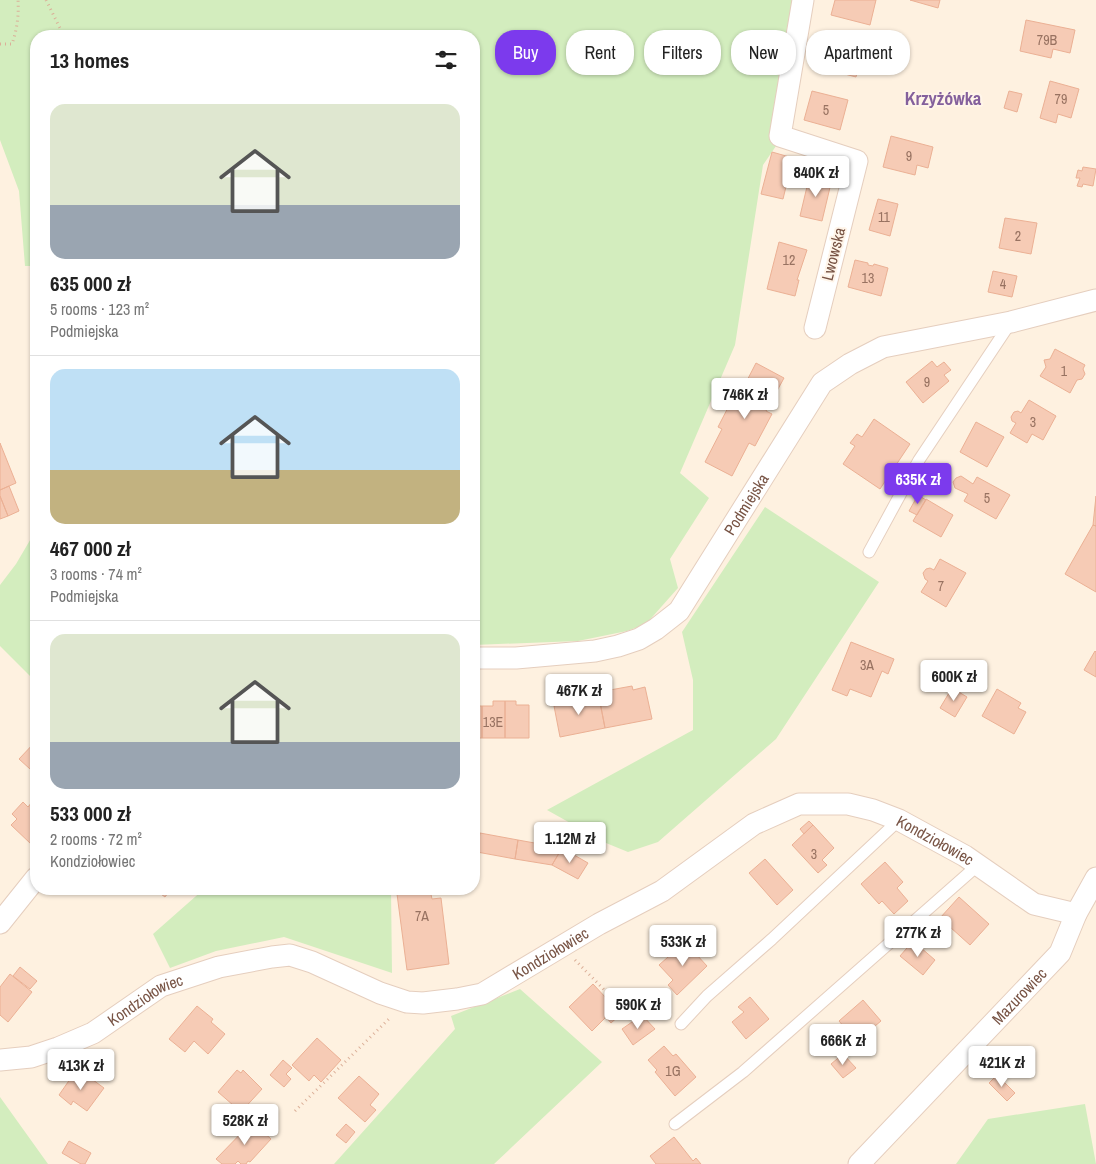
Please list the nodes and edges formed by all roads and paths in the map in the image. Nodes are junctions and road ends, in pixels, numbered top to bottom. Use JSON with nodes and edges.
{"nodes":[{"id":1,"x":18,"y":0,"type":"edge"},
{"id":2,"x":46,"y":0,"type":"edge"},
{"id":3,"x":803,"y":0,"type":"edge"},
{"id":4,"x":61,"y":30,"type":"edge"},
{"id":5,"x":0,"y":44,"type":"edge"},
{"id":6,"x":1096,"y":300,"type":"edge"},
{"id":7,"x":1011,"y":322,"type":"junction"},
{"id":8,"x":815,"y":328,"type":"dead end"},
{"id":9,"x":869,"y":552,"type":"dead end"},
{"id":10,"x":480,"y":658,"type":"edge"},
{"id":11,"x":898,"y":820,"type":"junction"},
{"id":12,"x":978,"y":865,"type":"junction"},
{"id":13,"x":1096,"y":878,"type":"edge"},
{"id":14,"x":30,"y":886,"type":"edge"},
{"id":15,"x":1076,"y":914,"type":"junction"},
{"id":16,"x":0,"y":923,"type":"edge"},
{"id":17,"x":561,"y":945,"type":"junction"},
{"id":18,"x":407,"y":1002,"type":"junction"},
{"id":19,"x":627,"y":1014,"type":"dead end"},
{"id":20,"x":681,"y":1024,"type":"dead end"},
{"id":21,"x":0,"y":1060,"type":"edge"},
{"id":22,"x":295,"y":1111,"type":"dead end"},
{"id":23,"x":675,"y":1124,"type":"dead end"},
{"id":24,"x":859,"y":1164,"type":"edge"}],
"edges":[{"from":1,"to":5,"type":"path"},
{"from":2,"to":4,"type":"path"},
{"from":3,"to":8,"type":"street","name":"Lwowska"},
{"from":6,"to":7,"type":"street","name":"Podmiejska"},
{"from":7,"to":9,"type":"lane"},
{"from":7,"to":10,"type":"street","name":"Podmiejska"},
{"from":11,"to":12,"type":"street","name":"Kondziołowiec"},
{"from":11,"to":17,"type":"street","name":"Kondziołowiec"},
{"from":11,"to":20,"type":"lane"},
{"from":12,"to":15,"type":"street","name":"Kondziołowiec"},
{"from":12,"to":23,"type":"lane"},
{"from":13,"to":15,"type":"street","name":"Mazurowiec"},
{"from":14,"to":16,"type":"street"},
{"from":15,"to":24,"type":"street","name":"Mazurowiec"},
{"from":17,"to":18,"type":"street","name":"Kondziołowiec"},
{"from":17,"to":19,"type":"path"},
{"from":18,"to":21,"type":"street","name":"Kondziołowiec"},
{"from":18,"to":22,"type":"path"}]}
